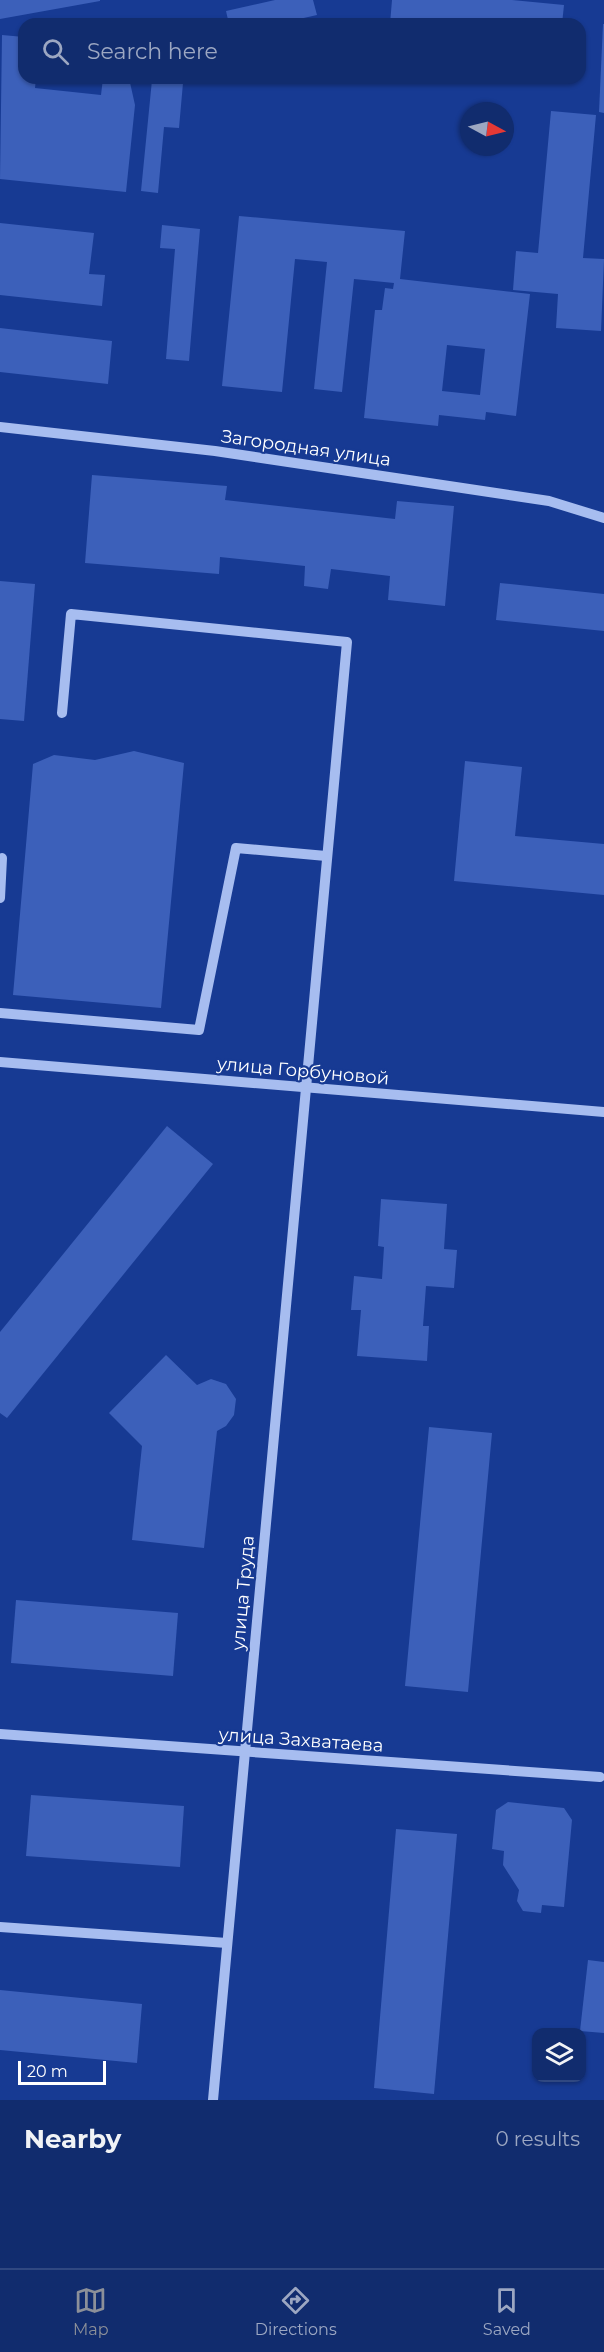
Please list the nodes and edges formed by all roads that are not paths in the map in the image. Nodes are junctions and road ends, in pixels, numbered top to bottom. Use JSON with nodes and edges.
{"nodes":[{"id":1,"x":0,"y":427,"type":"edge"},
{"id":2,"x":604,"y":518,"type":"edge"},
{"id":3,"x":62,"y":713,"type":"dead end"},
{"id":4,"x":326,"y":856,"type":"junction"},
{"id":5,"x":2,"y":858,"type":"dead end"},
{"id":6,"x":0,"y":898,"type":"edge"},
{"id":7,"x":0,"y":1012,"type":"edge"},
{"id":8,"x":0,"y":1062,"type":"edge"},
{"id":9,"x":305,"y":1088,"type":"junction"},
{"id":10,"x":604,"y":1112,"type":"edge"},
{"id":11,"x":0,"y":1734,"type":"edge"},
{"id":12,"x":245,"y":1754,"type":"junction"},
{"id":13,"x":600,"y":1777,"type":"dead end"},
{"id":14,"x":0,"y":1927,"type":"edge"},
{"id":15,"x":227,"y":1943,"type":"junction"},
{"id":16,"x":213,"y":2100,"type":"edge"}],
"edges":[{"from":1,"to":2,"type":"street","name":"Загородная улица"},
{"from":3,"to":4,"type":"street","name":"улица Труда"},
{"from":4,"to":7,"type":"street"},
{"from":4,"to":9,"type":"street","name":"улица Труда"},
{"from":5,"to":6,"type":"street"},
{"from":8,"to":9,"type":"street","name":"улица Горбуновой"},
{"from":9,"to":10,"type":"street","name":"улица Горбуновой"},
{"from":9,"to":12,"type":"street","name":"улица Труда"},
{"from":11,"to":12,"type":"street","name":"улица Захватаева"},
{"from":12,"to":13,"type":"street","name":"улица Захватаева"},
{"from":12,"to":15,"type":"street","name":"улица Труда"},
{"from":14,"to":15,"type":"street"},
{"from":15,"to":16,"type":"street","name":"улица Труда"}]}
